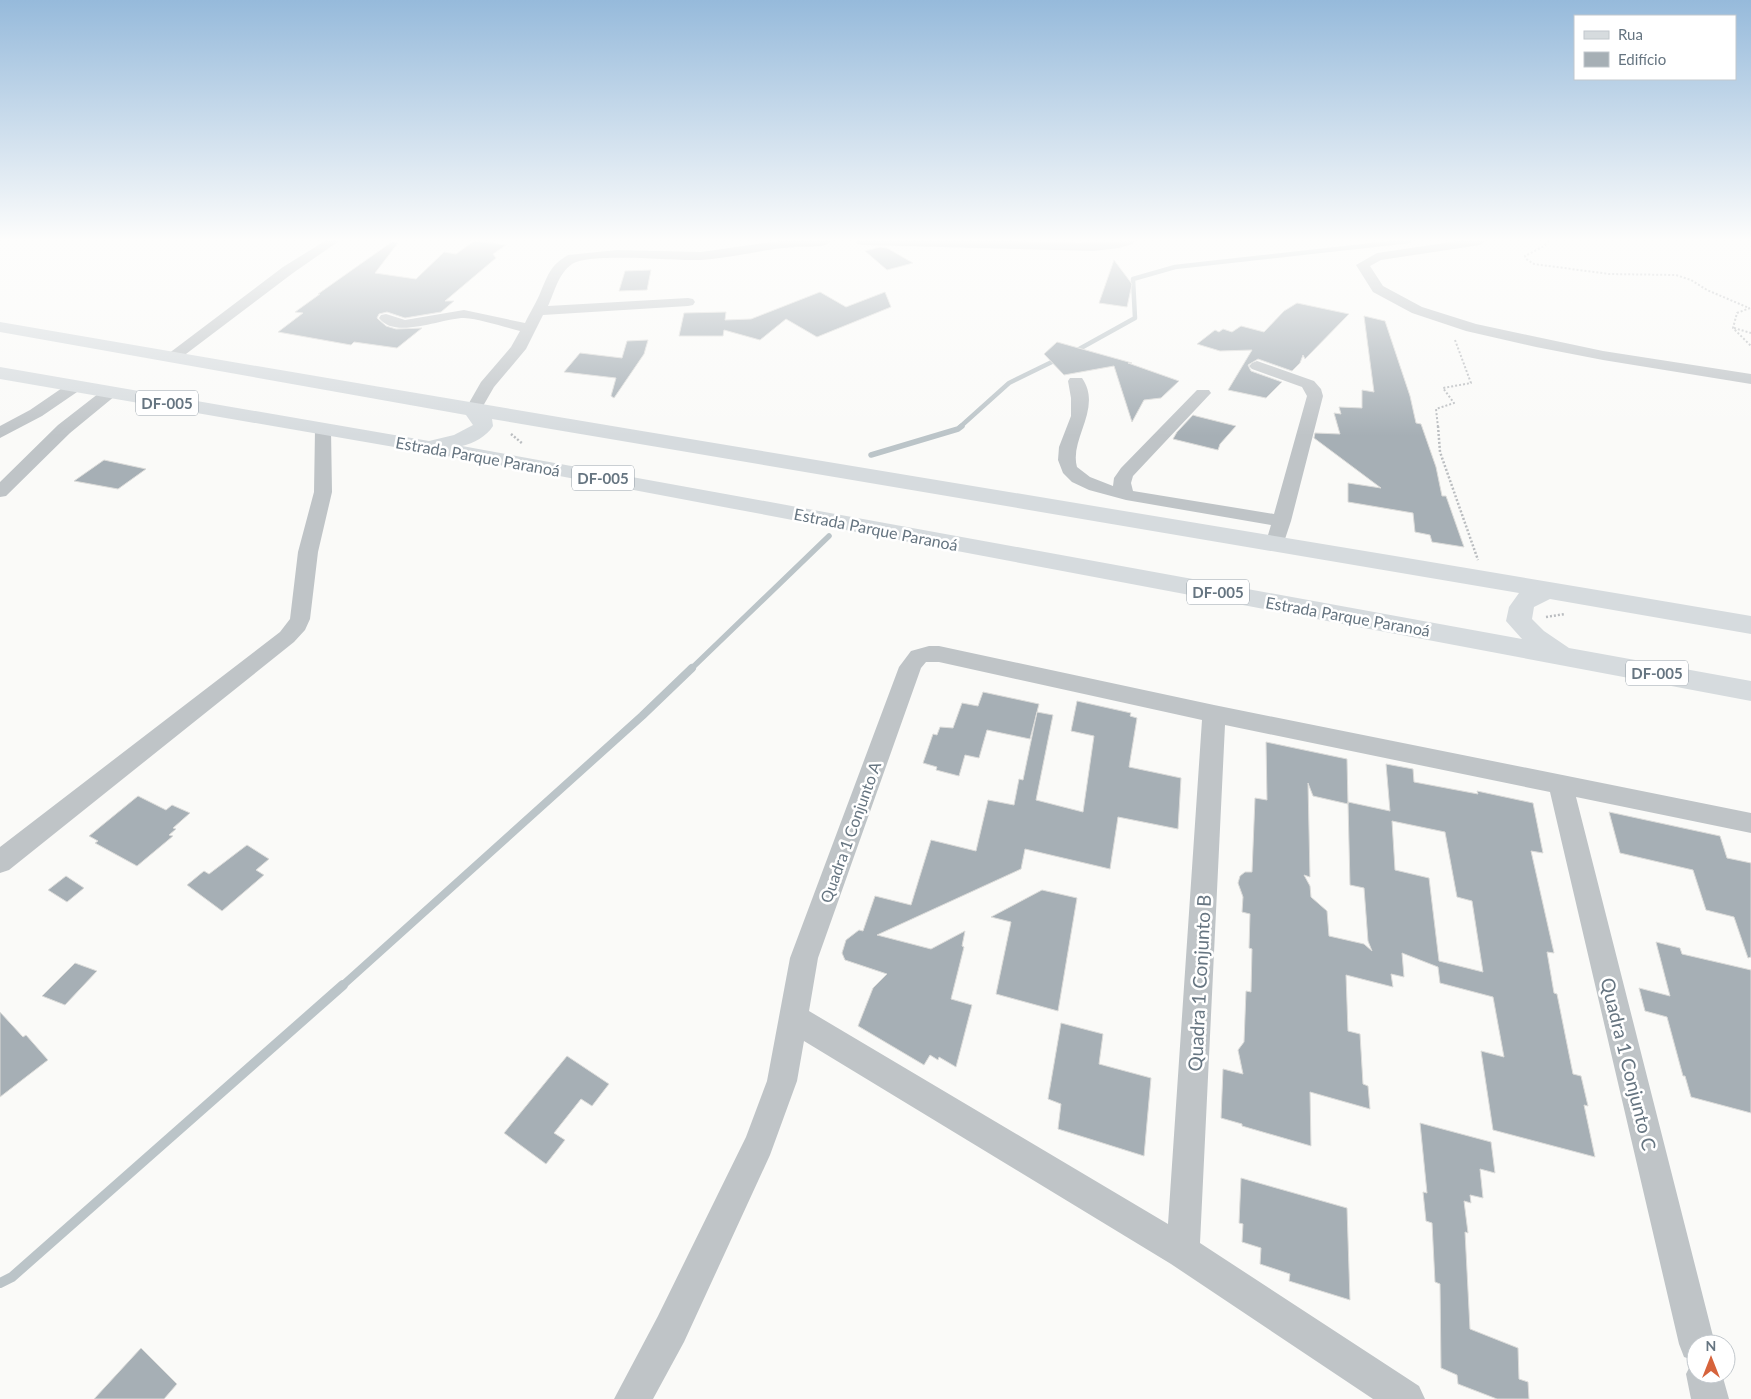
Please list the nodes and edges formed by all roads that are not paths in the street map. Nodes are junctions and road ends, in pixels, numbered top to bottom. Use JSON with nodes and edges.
{"nodes":[{"id":1,"x":240,"y":306,"type":"edge"},
{"id":2,"x":540,"y":306,"type":"edge"},
{"id":3,"x":617,"y":306,"type":"edge"},
{"id":4,"x":1407,"y":306,"type":"edge"},
{"id":5,"x":538,"y":311,"type":"junction"},
{"id":6,"x":386,"y":318,"type":"dead end"},
{"id":7,"x":0,"y":328,"type":"edge"},
{"id":8,"x":529,"y":328,"type":"junction"},
{"id":9,"x":173,"y":357,"type":"junction"},
{"id":10,"x":1257,"y":366,"type":"dead end"},
{"id":11,"x":0,"y":373,"type":"edge"},
{"id":12,"x":1751,"y":380,"type":"edge"},
{"id":13,"x":1076,"y":381,"type":"dead end"},
{"id":14,"x":74,"y":386,"type":"junction"},
{"id":15,"x":109,"y":393,"type":"junction"},
{"id":16,"x":1203,"y":393,"type":"dead end"},
{"id":17,"x":478,"y":418,"type":"junction"},
{"id":18,"x":322,"y":430,"type":"junction"},
{"id":19,"x":0,"y":433,"type":"edge"},
{"id":20,"x":419,"y":447,"type":"junction"},
{"id":21,"x":0,"y":492,"type":"edge"},
{"id":22,"x":1126,"y":495,"type":"junction"},
{"id":23,"x":1282,"y":521,"type":"junction"},
{"id":24,"x":1276,"y":543,"type":"junction"},
{"id":25,"x":1551,"y":590,"type":"junction"},
{"id":26,"x":1751,"y":625,"type":"edge"},
{"id":27,"x":1563,"y":655,"type":"junction"},
{"id":28,"x":1751,"y":691,"type":"edge"},
{"id":29,"x":1214,"y":714,"type":"junction"},
{"id":30,"x":1561,"y":784,"type":"junction"},
{"id":31,"x":1751,"y":823,"type":"edge"},
{"id":32,"x":0,"y":862,"type":"edge"},
{"id":33,"x":794,"y":1019,"type":"junction"},
{"id":34,"x":1183,"y":1252,"type":"junction"},
{"id":35,"x":1695,"y":1334,"type":"edge"},
{"id":36,"x":1706,"y":1384,"type":"edge"},
{"id":37,"x":633,"y":1399,"type":"edge"},
{"id":38,"x":1406,"y":1399,"type":"edge"},
{"id":39,"x":1710,"y":1399,"type":"edge"}],
"edges":[{"from":1,"to":9,"type":"street"},
{"from":2,"to":5,"type":"street"},
{"from":3,"to":5,"type":"street"},
{"from":4,"to":12,"type":"street"},
{"from":5,"to":8,"type":"street"},
{"from":6,"to":8,"type":"street"},
{"from":7,"to":9,"type":"main road"},
{"from":8,"to":17,"type":"street"},
{"from":9,"to":17,"type":"main road"},
{"from":10,"to":23,"type":"street"},
{"from":11,"to":14,"type":"main road","name":"Estrada Parque Paranoá","number":"DF-005"},
{"from":13,"to":22,"type":"street"},
{"from":14,"to":15,"type":"main road","name":"Estrada Parque Paranoá","number":"DF-005"},
{"from":14,"to":19,"type":"street"},
{"from":15,"to":18,"type":"main road","name":"Estrada Parque Paranoá","number":"DF-005"},
{"from":15,"to":21,"type":"street"},
{"from":16,"to":22,"type":"street"},
{"from":17,"to":20,"type":"main road"},
{"from":17,"to":24,"type":"main road"},
{"from":18,"to":20,"type":"main road","name":"Estrada Parque Paranoá","number":"DF-005"},
{"from":18,"to":32,"type":"street"},
{"from":20,"to":27,"type":"main road","name":"Estrada Parque Paranoá","number":"DF-005"},
{"from":22,"to":23,"type":"street"},
{"from":23,"to":24,"type":"street"},
{"from":24,"to":25,"type":"main road"},
{"from":25,"to":26,"type":"main road"},
{"from":25,"to":27,"type":"main road"},
{"from":27,"to":28,"type":"main road","name":"Estrada Parque Paranoá","number":"DF-005"},
{"from":29,"to":30,"type":"street"},
{"from":29,"to":33,"type":"street","name":"Quadra 1 Conjunto A"},
{"from":29,"to":34,"type":"street","name":"Quadra 1 Conjunto B"},
{"from":30,"to":31,"type":"street"},
{"from":30,"to":35,"type":"street","name":"Quadra 1 Conjunto C"},
{"from":33,"to":34,"type":"street"},
{"from":33,"to":37,"type":"street","name":"Quadra 1 Conjunto A"},
{"from":34,"to":38,"type":"street"},
{"from":36,"to":39,"type":"street"}]}
